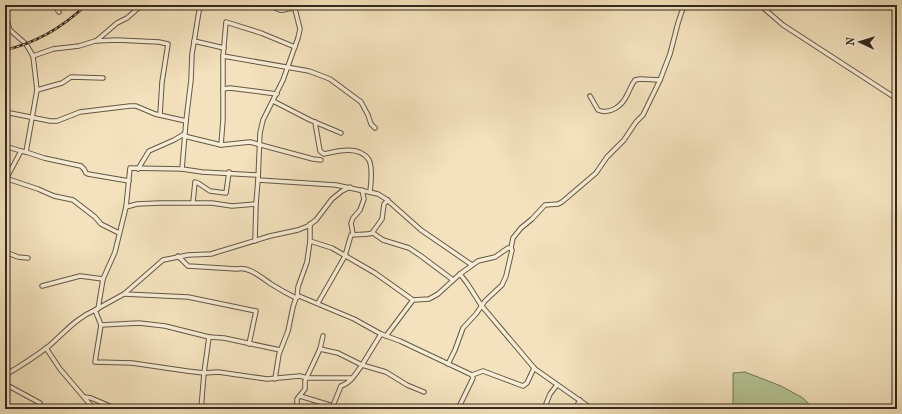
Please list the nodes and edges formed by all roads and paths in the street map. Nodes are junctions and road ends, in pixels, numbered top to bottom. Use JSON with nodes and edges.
{"nodes":[{"id":1,"x":54,"y":5,"type":"edge"},
{"id":2,"x":142,"y":5,"type":"edge"},
{"id":3,"x":200,"y":5,"type":"edge"},
{"id":4,"x":272,"y":5,"type":"edge"},
{"id":5,"x":684,"y":5,"type":"edge"},
{"id":6,"x":760,"y":5,"type":"edge"},
{"id":7,"x":59,"y":12,"type":"dead end"},
{"id":8,"x":5,"y":14,"type":"edge"},
{"id":9,"x":95,"y":41,"type":"junction"},
{"id":10,"x":194,"y":41,"type":"junction"},
{"id":11,"x":295,"y":47,"type":"junction"},
{"id":12,"x":224,"y":48,"type":"junction"},
{"id":13,"x":33,"y":56,"type":"junction"},
{"id":14,"x":223,"y":56,"type":"junction"},
{"id":15,"x":287,"y":67,"type":"junction"},
{"id":16,"x":103,"y":78,"type":"dead end"},
{"id":17,"x":660,"y":80,"type":"junction"},
{"id":18,"x":223,"y":88,"type":"junction"},
{"id":19,"x":36,"y":90,"type":"junction"},
{"id":20,"x":276,"y":94,"type":"junction"},
{"id":21,"x":590,"y":96,"type":"dead end"},
{"id":22,"x":897,"y":99,"type":"edge"},
{"id":23,"x":273,"y":102,"type":"junction"},
{"id":24,"x":5,"y":112,"type":"edge"},
{"id":25,"x":160,"y":115,"type":"junction"},
{"id":26,"x":33,"y":118,"type":"junction"},
{"id":27,"x":186,"y":121,"type":"junction"},
{"id":28,"x":315,"y":122,"type":"junction"},
{"id":29,"x":376,"y":128,"type":"dead end"},
{"id":30,"x":342,"y":133,"type":"dead end"},
{"id":31,"x":184,"y":135,"type":"junction"},
{"id":32,"x":221,"y":145,"type":"junction"},
{"id":33,"x":260,"y":145,"type":"junction"},
{"id":34,"x":5,"y":146,"type":"edge"},
{"id":35,"x":21,"y":151,"type":"junction"},
{"id":36,"x":26,"y":152,"type":"junction"},
{"id":37,"x":321,"y":160,"type":"dead end"},
{"id":38,"x":138,"y":169,"type":"junction"},
{"id":39,"x":182,"y":169,"type":"junction"},
{"id":40,"x":229,"y":172,"type":"junction"},
{"id":41,"x":258,"y":175,"type":"junction"},
{"id":42,"x":5,"y":179,"type":"edge"},
{"id":43,"x":258,"y":180,"type":"junction"},
{"id":44,"x":129,"y":182,"type":"junction"},
{"id":45,"x":350,"y":187,"type":"junction"},
{"id":46,"x":362,"y":190,"type":"junction"},
{"id":47,"x":370,"y":192,"type":"junction"},
{"id":48,"x":388,"y":200,"type":"junction"},
{"id":49,"x":193,"y":202,"type":"junction"},
{"id":50,"x":256,"y":204,"type":"junction"},
{"id":51,"x":126,"y":207,"type":"junction"},
{"id":52,"x":310,"y":224,"type":"junction"},
{"id":53,"x":119,"y":233,"type":"junction"},
{"id":54,"x":373,"y":233,"type":"junction"},
{"id":55,"x":353,"y":234,"type":"junction"},
{"id":56,"x":255,"y":241,"type":"junction"},
{"id":57,"x":310,"y":242,"type":"junction"},
{"id":58,"x":511,"y":248,"type":"junction"},
{"id":59,"x":5,"y":252,"type":"edge"},
{"id":60,"x":178,"y":256,"type":"junction"},
{"id":61,"x":345,"y":256,"type":"junction"},
{"id":62,"x":28,"y":258,"type":"dead end"},
{"id":63,"x":472,"y":265,"type":"junction"},
{"id":64,"x":460,"y":274,"type":"junction"},
{"id":65,"x":103,"y":279,"type":"junction"},
{"id":66,"x":453,"y":280,"type":"junction"},
{"id":67,"x":42,"y":286,"type":"dead end"},
{"id":68,"x":124,"y":294,"type":"junction"},
{"id":69,"x":297,"y":297,"type":"junction"},
{"id":70,"x":413,"y":300,"type":"junction"},
{"id":71,"x":318,"y":303,"type":"junction"},
{"id":72,"x":481,"y":305,"type":"junction"},
{"id":73,"x":97,"y":310,"type":"junction"},
{"id":74,"x":100,"y":325,"type":"junction"},
{"id":75,"x":381,"y":334,"type":"junction"},
{"id":76,"x":323,"y":336,"type":"dead end"},
{"id":77,"x":386,"y":336,"type":"junction"},
{"id":78,"x":209,"y":337,"type":"junction"},
{"id":79,"x":249,"y":344,"type":"junction"},
{"id":80,"x":46,"y":348,"type":"junction"},
{"id":81,"x":320,"y":349,"type":"junction"},
{"id":82,"x":280,"y":350,"type":"junction"},
{"id":83,"x":362,"y":364,"type":"junction"},
{"id":84,"x":448,"y":364,"type":"junction"},
{"id":85,"x":534,"y":368,"type":"junction"},
{"id":86,"x":204,"y":373,"type":"junction"},
{"id":87,"x":5,"y":375,"type":"edge"},
{"id":88,"x":472,"y":375,"type":"junction"},
{"id":89,"x":307,"y":378,"type":"junction"},
{"id":90,"x":351,"y":378,"type":"junction"},
{"id":91,"x":275,"y":379,"type":"junction"},
{"id":92,"x":5,"y":384,"type":"edge"},
{"id":93,"x":557,"y":385,"type":"junction"},
{"id":94,"x":424,"y":392,"type":"dead end"},
{"id":95,"x":300,"y":396,"type":"junction"},
{"id":96,"x":85,"y":397,"type":"junction"},
{"id":97,"x":580,"y":400,"type":"junction"},
{"id":98,"x":40,"y":403,"type":"dead end"},
{"id":99,"x":335,"y":407,"type":"edge"},
{"id":100,"x":94,"y":409,"type":"edge"},
{"id":101,"x":117,"y":409,"type":"edge"},
{"id":102,"x":201,"y":409,"type":"edge"},
{"id":103,"x":297,"y":409,"type":"edge"},
{"id":104,"x":458,"y":409,"type":"edge"},
{"id":105,"x":544,"y":409,"type":"edge"},
{"id":106,"x":575,"y":409,"type":"edge"},
{"id":107,"x":592,"y":409,"type":"edge"}],
"edges":[{"from":1,"to":7,"type":"street"},
{"from":2,"to":9,"type":"street"},
{"from":3,"to":10,"type":"street"},
{"from":4,"to":11,"type":"street"},
{"from":5,"to":17,"type":"street"},
{"from":6,"to":22,"type":"street"},
{"from":8,"to":13,"type":"street"},
{"from":9,"to":13,"type":"street"},
{"from":9,"to":25,"type":"street"},
{"from":10,"to":12,"type":"street"},
{"from":10,"to":27,"type":"street"},
{"from":11,"to":12,"type":"street"},
{"from":11,"to":15,"type":"street"},
{"from":12,"to":14,"type":"street"},
{"from":13,"to":19,"type":"street"},
{"from":14,"to":15,"type":"street"},
{"from":14,"to":18,"type":"street"},
{"from":15,"to":20,"type":"street"},
{"from":15,"to":29,"type":"street"},
{"from":16,"to":19,"type":"street"},
{"from":17,"to":21,"type":"street"},
{"from":17,"to":58,"type":"street"},
{"from":18,"to":20,"type":"street"},
{"from":18,"to":32,"type":"street"},
{"from":19,"to":26,"type":"street"},
{"from":20,"to":23,"type":"street"},
{"from":23,"to":28,"type":"street"},
{"from":23,"to":33,"type":"street"},
{"from":24,"to":26,"type":"street"},
{"from":25,"to":26,"type":"street"},
{"from":25,"to":27,"type":"street"},
{"from":26,"to":36,"type":"street"},
{"from":27,"to":31,"type":"street"},
{"from":28,"to":30,"type":"street"},
{"from":28,"to":47,"type":"street"},
{"from":31,"to":32,"type":"street"},
{"from":31,"to":38,"type":"street"},
{"from":31,"to":39,"type":"street"},
{"from":32,"to":33,"type":"street"},
{"from":33,"to":37,"type":"street"},
{"from":33,"to":41,"type":"street"},
{"from":34,"to":35,"type":"street"},
{"from":35,"to":36,"type":"street"},
{"from":35,"to":42,"type":"street"},
{"from":36,"to":44,"type":"street"},
{"from":38,"to":39,"type":"street"},
{"from":38,"to":44,"type":"street"},
{"from":39,"to":40,"type":"street"},
{"from":40,"to":41,"type":"street"},
{"from":40,"to":49,"type":"street"},
{"from":41,"to":43,"type":"street"},
{"from":42,"to":53,"type":"street"},
{"from":43,"to":45,"type":"street"},
{"from":43,"to":50,"type":"street"},
{"from":44,"to":51,"type":"street"},
{"from":45,"to":46,"type":"street"},
{"from":45,"to":52,"type":"street"},
{"from":46,"to":47,"type":"street"},
{"from":46,"to":55,"type":"street"},
{"from":47,"to":48,"type":"street"},
{"from":48,"to":54,"type":"street"},
{"from":48,"to":63,"type":"street"},
{"from":49,"to":50,"type":"street"},
{"from":49,"to":51,"type":"street"},
{"from":50,"to":56,"type":"street"},
{"from":51,"to":53,"type":"street"},
{"from":52,"to":56,"type":"street"},
{"from":52,"to":57,"type":"street"},
{"from":53,"to":65,"type":"street"},
{"from":54,"to":55,"type":"street"},
{"from":54,"to":66,"type":"street"},
{"from":55,"to":61,"type":"street"},
{"from":56,"to":60,"type":"street"},
{"from":57,"to":61,"type":"street"},
{"from":57,"to":69,"type":"street"},
{"from":58,"to":63,"type":"street"},
{"from":58,"to":72,"type":"street"},
{"from":59,"to":62,"type":"street"},
{"from":60,"to":68,"type":"street"},
{"from":60,"to":69,"type":"street"},
{"from":61,"to":70,"type":"street"},
{"from":61,"to":71,"type":"street"},
{"from":63,"to":64,"type":"street"},
{"from":64,"to":66,"type":"street"},
{"from":64,"to":72,"type":"street"},
{"from":65,"to":67,"type":"street"},
{"from":65,"to":73,"type":"street"},
{"from":66,"to":70,"type":"street"},
{"from":68,"to":73,"type":"street"},
{"from":68,"to":79,"type":"street"},
{"from":69,"to":71,"type":"street"},
{"from":69,"to":82,"type":"street"},
{"from":70,"to":77,"type":"street"},
{"from":71,"to":75,"type":"street"},
{"from":72,"to":84,"type":"street"},
{"from":72,"to":85,"type":"street"},
{"from":73,"to":74,"type":"street"},
{"from":73,"to":80,"type":"street"},
{"from":74,"to":78,"type":"street"},
{"from":74,"to":86,"type":"street"},
{"from":75,"to":77,"type":"street"},
{"from":75,"to":83,"type":"street"},
{"from":76,"to":81,"type":"street"},
{"from":77,"to":84,"type":"street"},
{"from":78,"to":79,"type":"street"},
{"from":78,"to":86,"type":"street"},
{"from":79,"to":82,"type":"street"},
{"from":80,"to":87,"type":"street"},
{"from":80,"to":96,"type":"street"},
{"from":81,"to":83,"type":"street"},
{"from":81,"to":89,"type":"street"},
{"from":82,"to":91,"type":"street"},
{"from":83,"to":90,"type":"street"},
{"from":83,"to":94,"type":"street"},
{"from":84,"to":88,"type":"street"},
{"from":85,"to":88,"type":"street"},
{"from":85,"to":93,"type":"street"},
{"from":86,"to":91,"type":"street"},
{"from":86,"to":102,"type":"street"},
{"from":88,"to":104,"type":"street"},
{"from":89,"to":90,"type":"street"},
{"from":89,"to":91,"type":"street"},
{"from":89,"to":95,"type":"street"},
{"from":90,"to":99,"type":"street"},
{"from":92,"to":98,"type":"street"},
{"from":93,"to":97,"type":"street"},
{"from":93,"to":105,"type":"street"},
{"from":95,"to":99,"type":"street"},
{"from":95,"to":103,"type":"street"},
{"from":96,"to":100,"type":"street"},
{"from":96,"to":101,"type":"street"},
{"from":97,"to":106,"type":"street"},
{"from":97,"to":107,"type":"street"}]}
